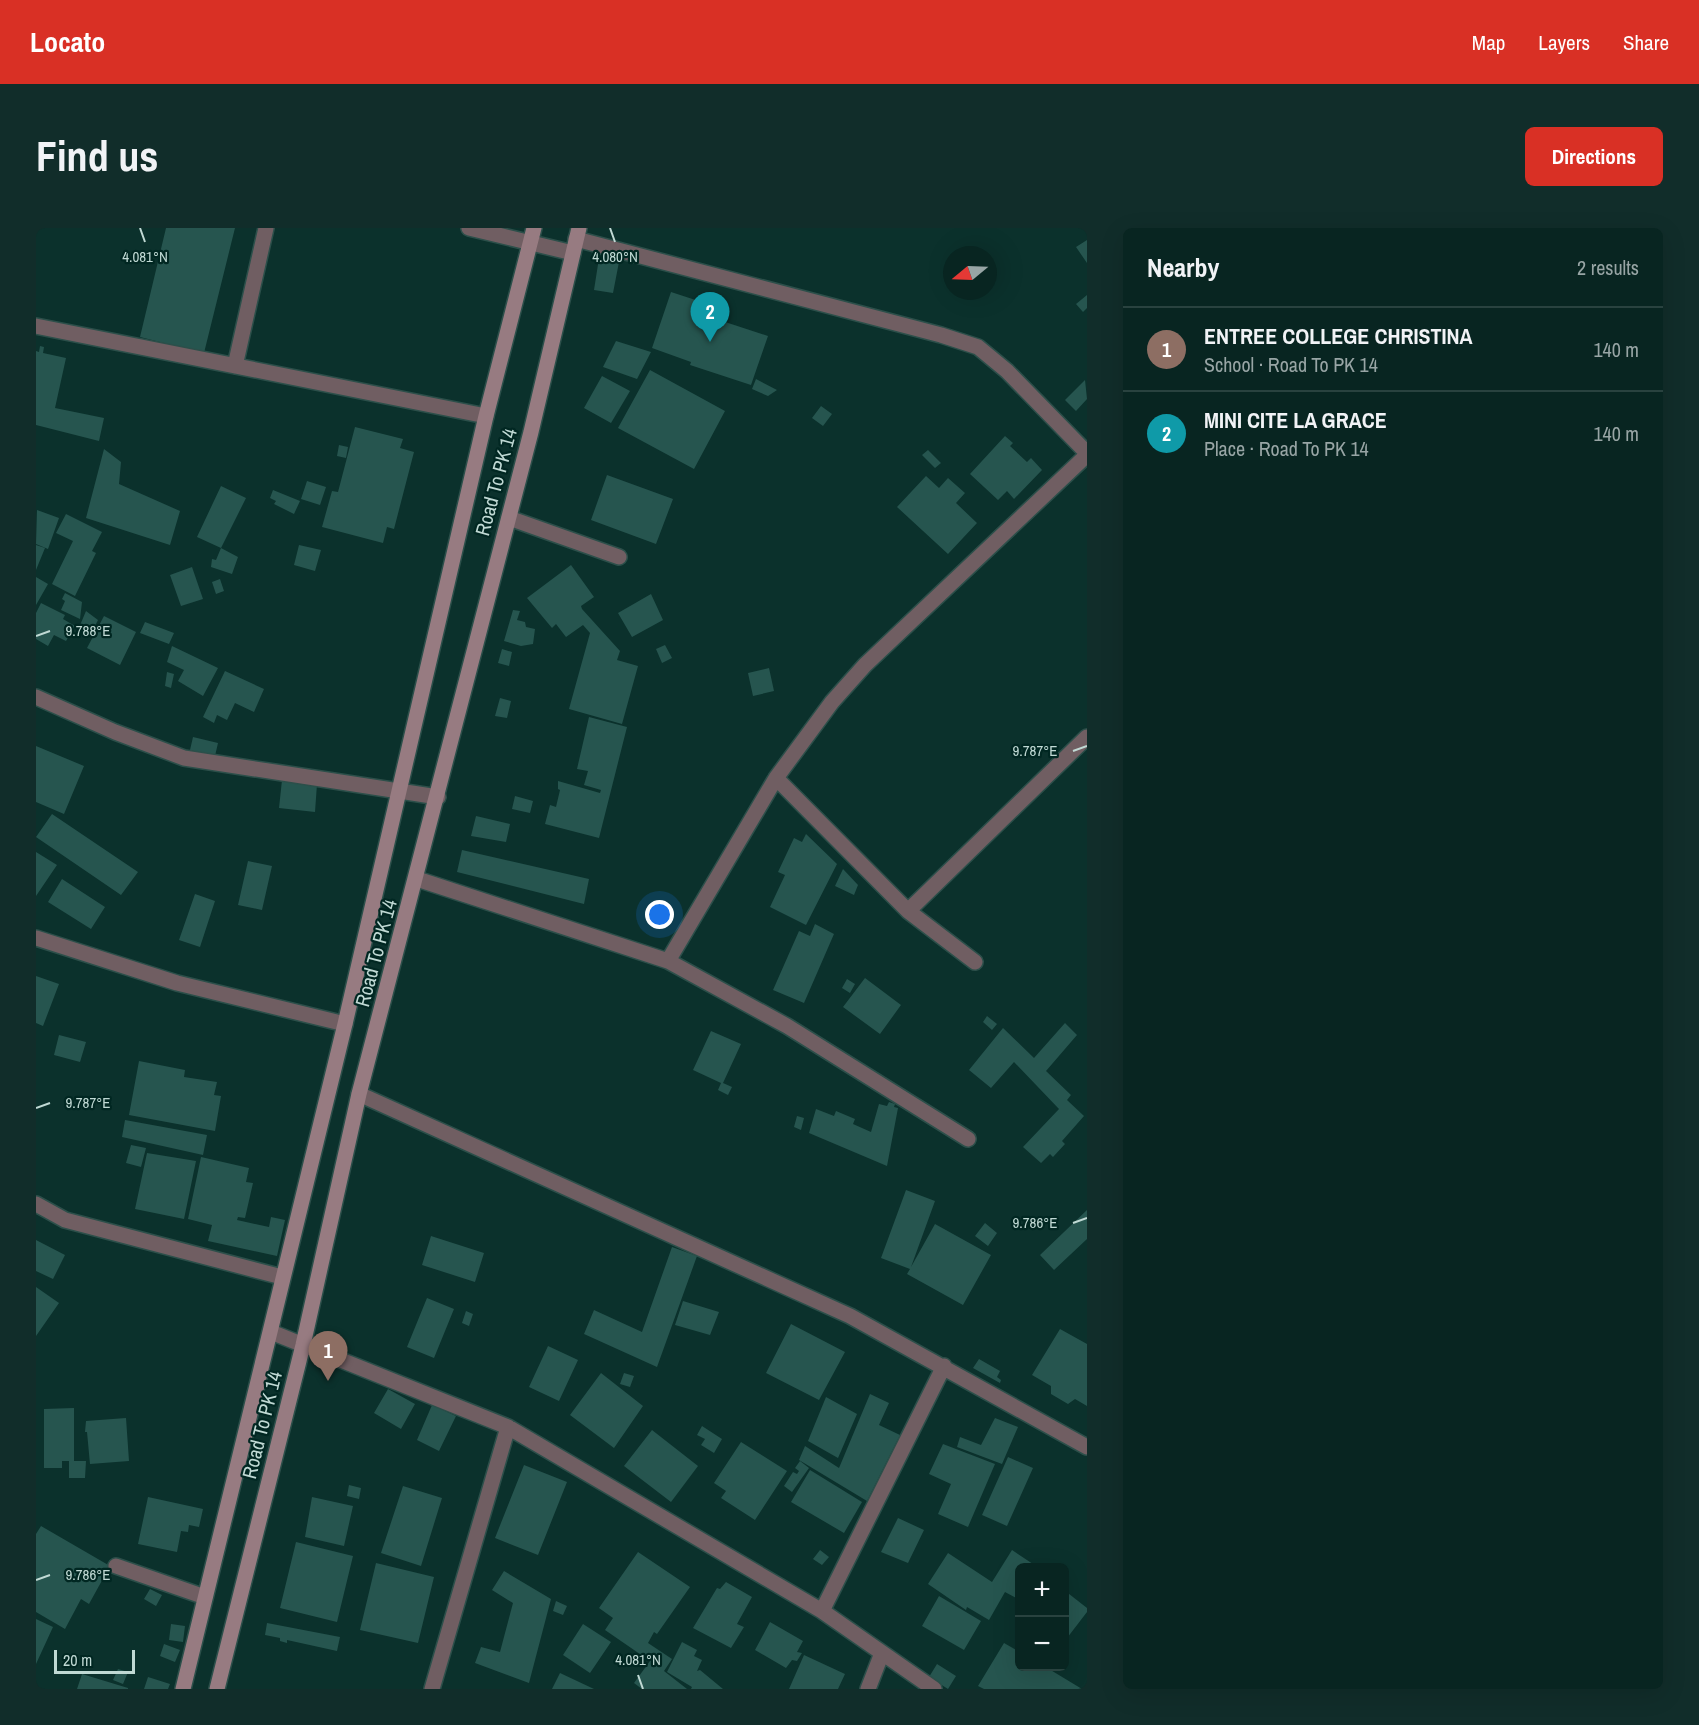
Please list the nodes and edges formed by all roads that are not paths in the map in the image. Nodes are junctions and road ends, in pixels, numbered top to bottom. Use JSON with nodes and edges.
{"nodes":[{"id":1,"x":266,"y":228,"type":"edge"},
{"id":2,"x":469,"y":228,"type":"edge"},
{"id":3,"x":532,"y":235,"type":"edge"},
{"id":4,"x":576,"y":240,"type":"edge"},
{"id":5,"x":36,"y":326,"type":"edge"},
{"id":6,"x":235,"y":366,"type":"junction"},
{"id":7,"x":486,"y":416,"type":"junction"},
{"id":8,"x":1087,"y":454,"type":"edge"},
{"id":9,"x":509,"y":518,"type":"junction"},
{"id":10,"x":619,"y":557,"type":"dead end"},
{"id":11,"x":36,"y":696,"type":"edge"},
{"id":12,"x":1087,"y":737,"type":"edge"},
{"id":13,"x":776,"y":778,"type":"junction"},
{"id":14,"x":399,"y":789,"type":"junction"},
{"id":15,"x":438,"y":797,"type":"junction"},
{"id":16,"x":417,"y":879,"type":"junction"},
{"id":17,"x":908,"y":911,"type":"junction"},
{"id":18,"x":36,"y":938,"type":"edge"},
{"id":19,"x":668,"y":961,"type":"junction"},
{"id":20,"x":975,"y":962,"type":"dead end"},
{"id":21,"x":345,"y":1024,"type":"junction"},
{"id":22,"x":359,"y":1094,"type":"junction"},
{"id":23,"x":968,"y":1139,"type":"dead end"},
{"id":24,"x":36,"y":1204,"type":"edge"},
{"id":25,"x":282,"y":1277,"type":"junction"},
{"id":26,"x":271,"y":1332,"type":"junction"},
{"id":27,"x":303,"y":1345,"type":"junction"},
{"id":28,"x":944,"y":1366,"type":"junction"},
{"id":29,"x":508,"y":1427,"type":"junction"},
{"id":30,"x":1087,"y":1447,"type":"edge"},
{"id":31,"x":116,"y":1566,"type":"dead end"},
{"id":32,"x":205,"y":1597,"type":"junction"},
{"id":33,"x":822,"y":1611,"type":"junction"},
{"id":34,"x":882,"y":1653,"type":"junction"},
{"id":35,"x":183,"y":1689,"type":"edge"},
{"id":36,"x":217,"y":1689,"type":"edge"},
{"id":37,"x":432,"y":1689,"type":"edge"},
{"id":38,"x":868,"y":1689,"type":"edge"},
{"id":39,"x":934,"y":1689,"type":"edge"}],
"edges":[{"from":1,"to":6,"type":"street"},
{"from":2,"to":3,"type":"street"},
{"from":3,"to":4,"type":"street"},
{"from":3,"to":7,"type":"main road","name":"Road To PK 14"},
{"from":4,"to":8,"type":"street"},
{"from":4,"to":9,"type":"main road","name":"Road To PK 14"},
{"from":5,"to":6,"type":"street"},
{"from":6,"to":7,"type":"street"},
{"from":7,"to":14,"type":"main road","name":"Road To PK 14"},
{"from":8,"to":13,"type":"street"},
{"from":9,"to":10,"type":"street"},
{"from":9,"to":15,"type":"main road","name":"Road To PK 14"},
{"from":11,"to":14,"type":"street"},
{"from":12,"to":17,"type":"street"},
{"from":13,"to":17,"type":"street"},
{"from":13,"to":19,"type":"street"},
{"from":14,"to":15,"type":"street"},
{"from":14,"to":21,"type":"main road","name":"Road To PK 14"},
{"from":15,"to":16,"type":"main road","name":"Road To PK 14"},
{"from":16,"to":19,"type":"street"},
{"from":16,"to":22,"type":"main road","name":"Road To PK 14"},
{"from":17,"to":20,"type":"street"},
{"from":18,"to":21,"type":"street"},
{"from":19,"to":23,"type":"street"},
{"from":21,"to":25,"type":"main road","name":"Road To PK 14"},
{"from":22,"to":27,"type":"main road","name":"Road To PK 14"},
{"from":22,"to":28,"type":"street"},
{"from":24,"to":25,"type":"street"},
{"from":25,"to":26,"type":"main road","name":"Road To PK 14"},
{"from":26,"to":27,"type":"street"},
{"from":26,"to":32,"type":"main road","name":"Road To PK 14"},
{"from":27,"to":29,"type":"street"},
{"from":27,"to":36,"type":"main road","name":"Road To PK 14"},
{"from":28,"to":30,"type":"street"},
{"from":28,"to":33,"type":"street"},
{"from":29,"to":33,"type":"street"},
{"from":29,"to":37,"type":"street"},
{"from":31,"to":32,"type":"street"},
{"from":32,"to":35,"type":"main road","name":"Road To PK 14"},
{"from":33,"to":34,"type":"street"},
{"from":34,"to":38,"type":"street"},
{"from":34,"to":39,"type":"street"}]}
